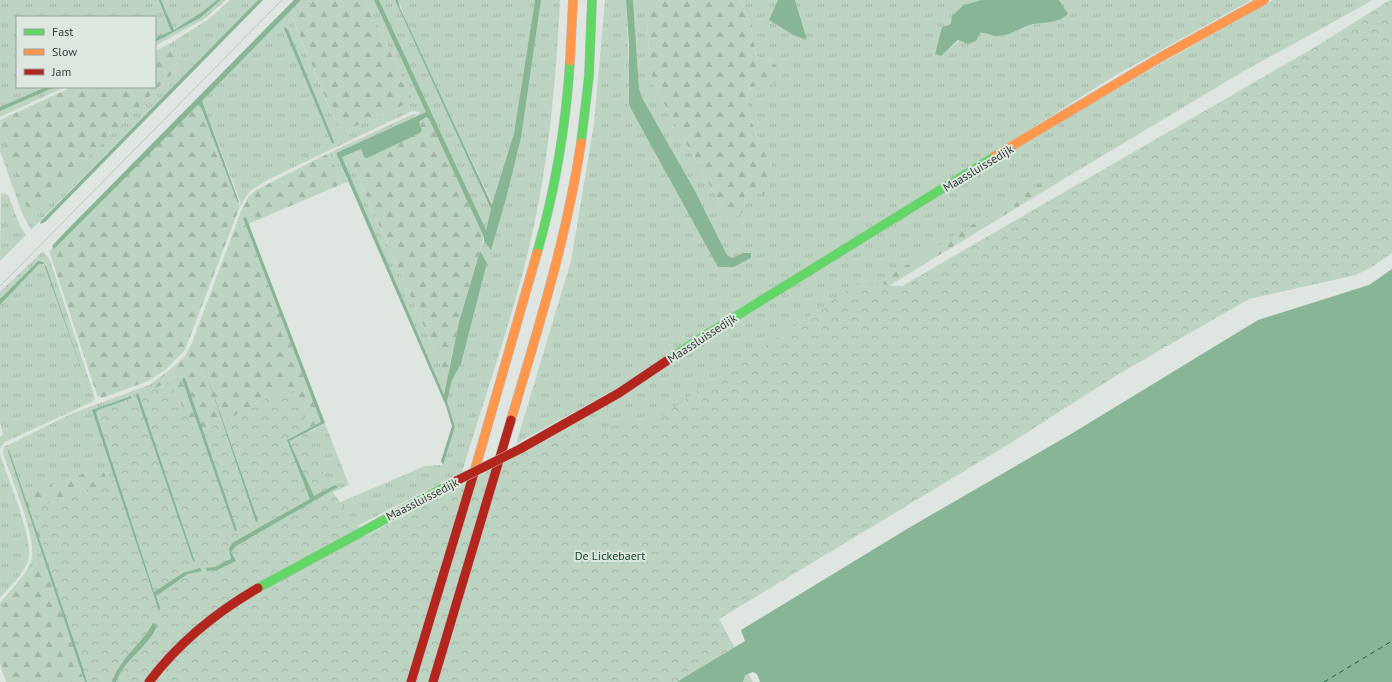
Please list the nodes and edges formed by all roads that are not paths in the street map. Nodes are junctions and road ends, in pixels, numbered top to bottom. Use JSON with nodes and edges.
{"nodes":[{"id":1,"x":573,"y":0,"type":"edge"},
{"id":2,"x":592,"y":0,"type":"edge"},
{"id":3,"x":1264,"y":0,"type":"edge"},
{"id":4,"x":149,"y":682,"type":"edge"},
{"id":5,"x":411,"y":682,"type":"edge"},
{"id":6,"x":433,"y":682,"type":"edge"}],
"edges":[{"from":1,"to":5,"type":"main road"},
{"from":2,"to":6,"type":"main road"},
{"from":3,"to":4,"type":"main road","name":"Maassluissedijk","bridge":true}]}
